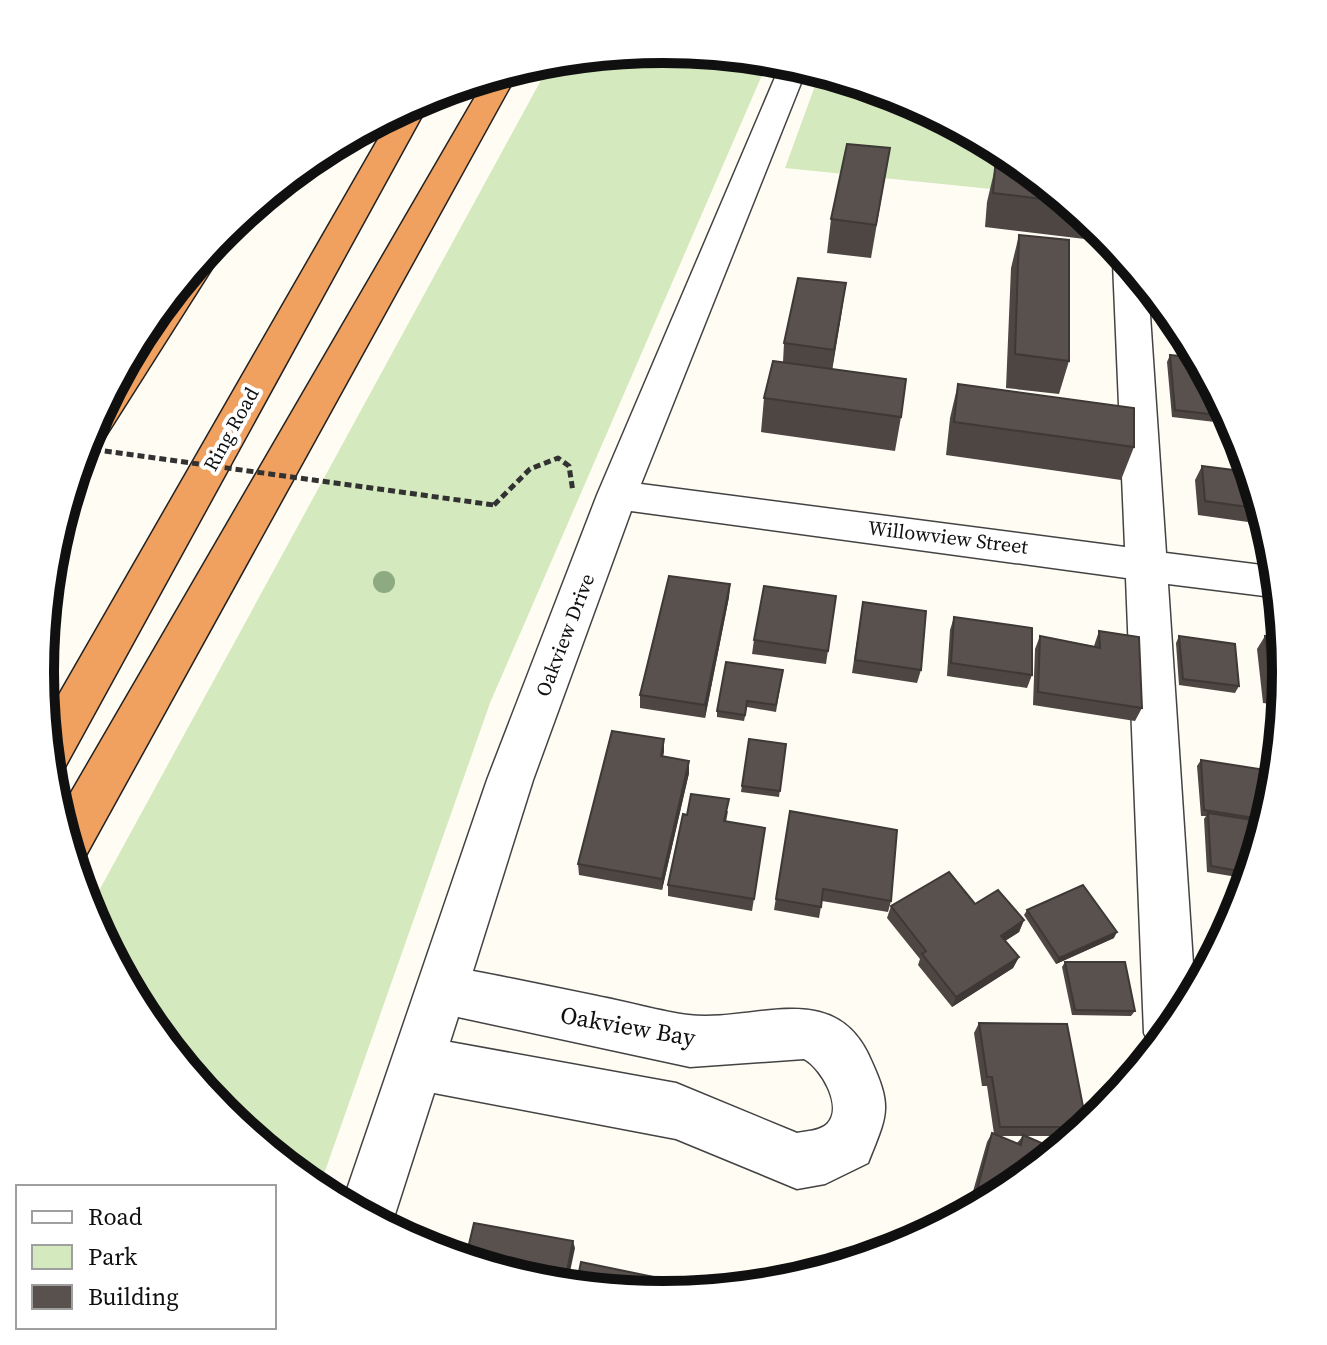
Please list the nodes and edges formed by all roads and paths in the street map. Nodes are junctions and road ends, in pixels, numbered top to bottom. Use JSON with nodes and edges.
{"nodes":[{"id":1,"x":789,"y":77,"type":"edge"},
{"id":2,"x":495,"y":87,"type":"edge"},
{"id":3,"x":404,"y":121,"type":"edge"},
{"id":4,"x":1131,"y":282,"type":"edge"},
{"id":5,"x":96,"y":450,"type":"edge"},
{"id":6,"x":612,"y":509,"type":"junction"},
{"id":7,"x":1146,"y":563,"type":"junction"},
{"id":8,"x":1266,"y":581,"type":"edge"},
{"id":9,"x":58,"y":738,"type":"edge"},
{"id":10,"x":75,"y":830,"type":"edge"},
{"id":11,"x":443,"y":989,"type":"junction"},
{"id":12,"x":1170,"y":1011,"type":"edge"},
{"id":13,"x":418,"y":1063,"type":"junction"},
{"id":14,"x":370,"y":1206,"type":"edge"}],
"edges":[{"from":1,"to":6,"type":"street","name":"Oakview Drive"},
{"from":2,"to":10,"type":"highway"},
{"from":3,"to":9,"type":"highway","name":"Ring Road"},
{"from":4,"to":7,"type":"street"},
{"from":5,"to":6,"type":"path","bridge":true},
{"from":6,"to":7,"type":"street","name":"Willowview Street"},
{"from":6,"to":11,"type":"street","name":"Oakview Drive"},
{"from":7,"to":8,"type":"street","name":"Willowview Street"},
{"from":7,"to":12,"type":"street"},
{"from":11,"to":13,"type":"street","name":"Oakview Drive"},
{"from":11,"to":13,"type":"street","name":"Oakview Bay"},
{"from":13,"to":14,"type":"street","name":"Oakview Drive"}]}
